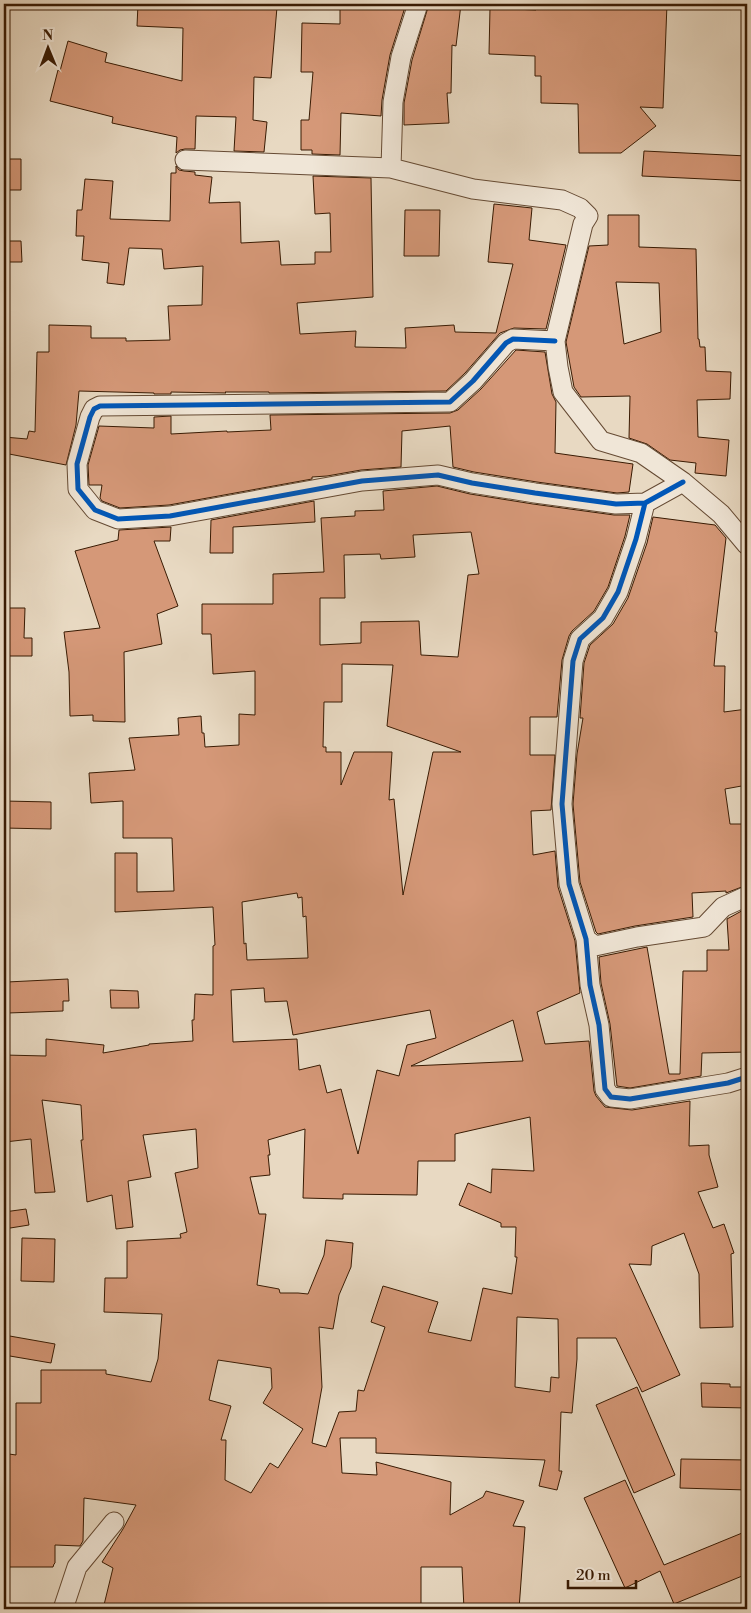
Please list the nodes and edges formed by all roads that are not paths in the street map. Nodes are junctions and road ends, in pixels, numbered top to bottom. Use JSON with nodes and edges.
{"nodes":[{"id":1,"x":418,"y":4,"type":"edge"},
{"id":2,"x":185,"y":160,"type":"dead end"},
{"id":3,"x":391,"y":168,"type":"junction"},
{"id":4,"x":555,"y":341,"type":"junction"},
{"id":5,"x":683,"y":482,"type":"junction"},
{"id":6,"x":646,"y":503,"type":"junction"},
{"id":7,"x":747,"y":545,"type":"edge"},
{"id":8,"x":747,"y":896,"type":"edge"},
{"id":9,"x":586,"y":939,"type":"junction"},
{"id":10,"x":747,"y":1077,"type":"edge"},
{"id":11,"x":114,"y":1522,"type":"dead end"},
{"id":12,"x":63,"y":1609,"type":"edge"}],
"edges":[{"from":1,"to":3,"type":"street"},
{"from":2,"to":3,"type":"street"},
{"from":3,"to":4,"type":"street"},
{"from":4,"to":5,"type":"street"},
{"from":4,"to":6,"type":"street"},
{"from":5,"to":6,"type":"street"},
{"from":5,"to":7,"type":"street"},
{"from":6,"to":9,"type":"street"},
{"from":8,"to":9,"type":"street"},
{"from":9,"to":10,"type":"street"},
{"from":11,"to":12,"type":"street"}]}
